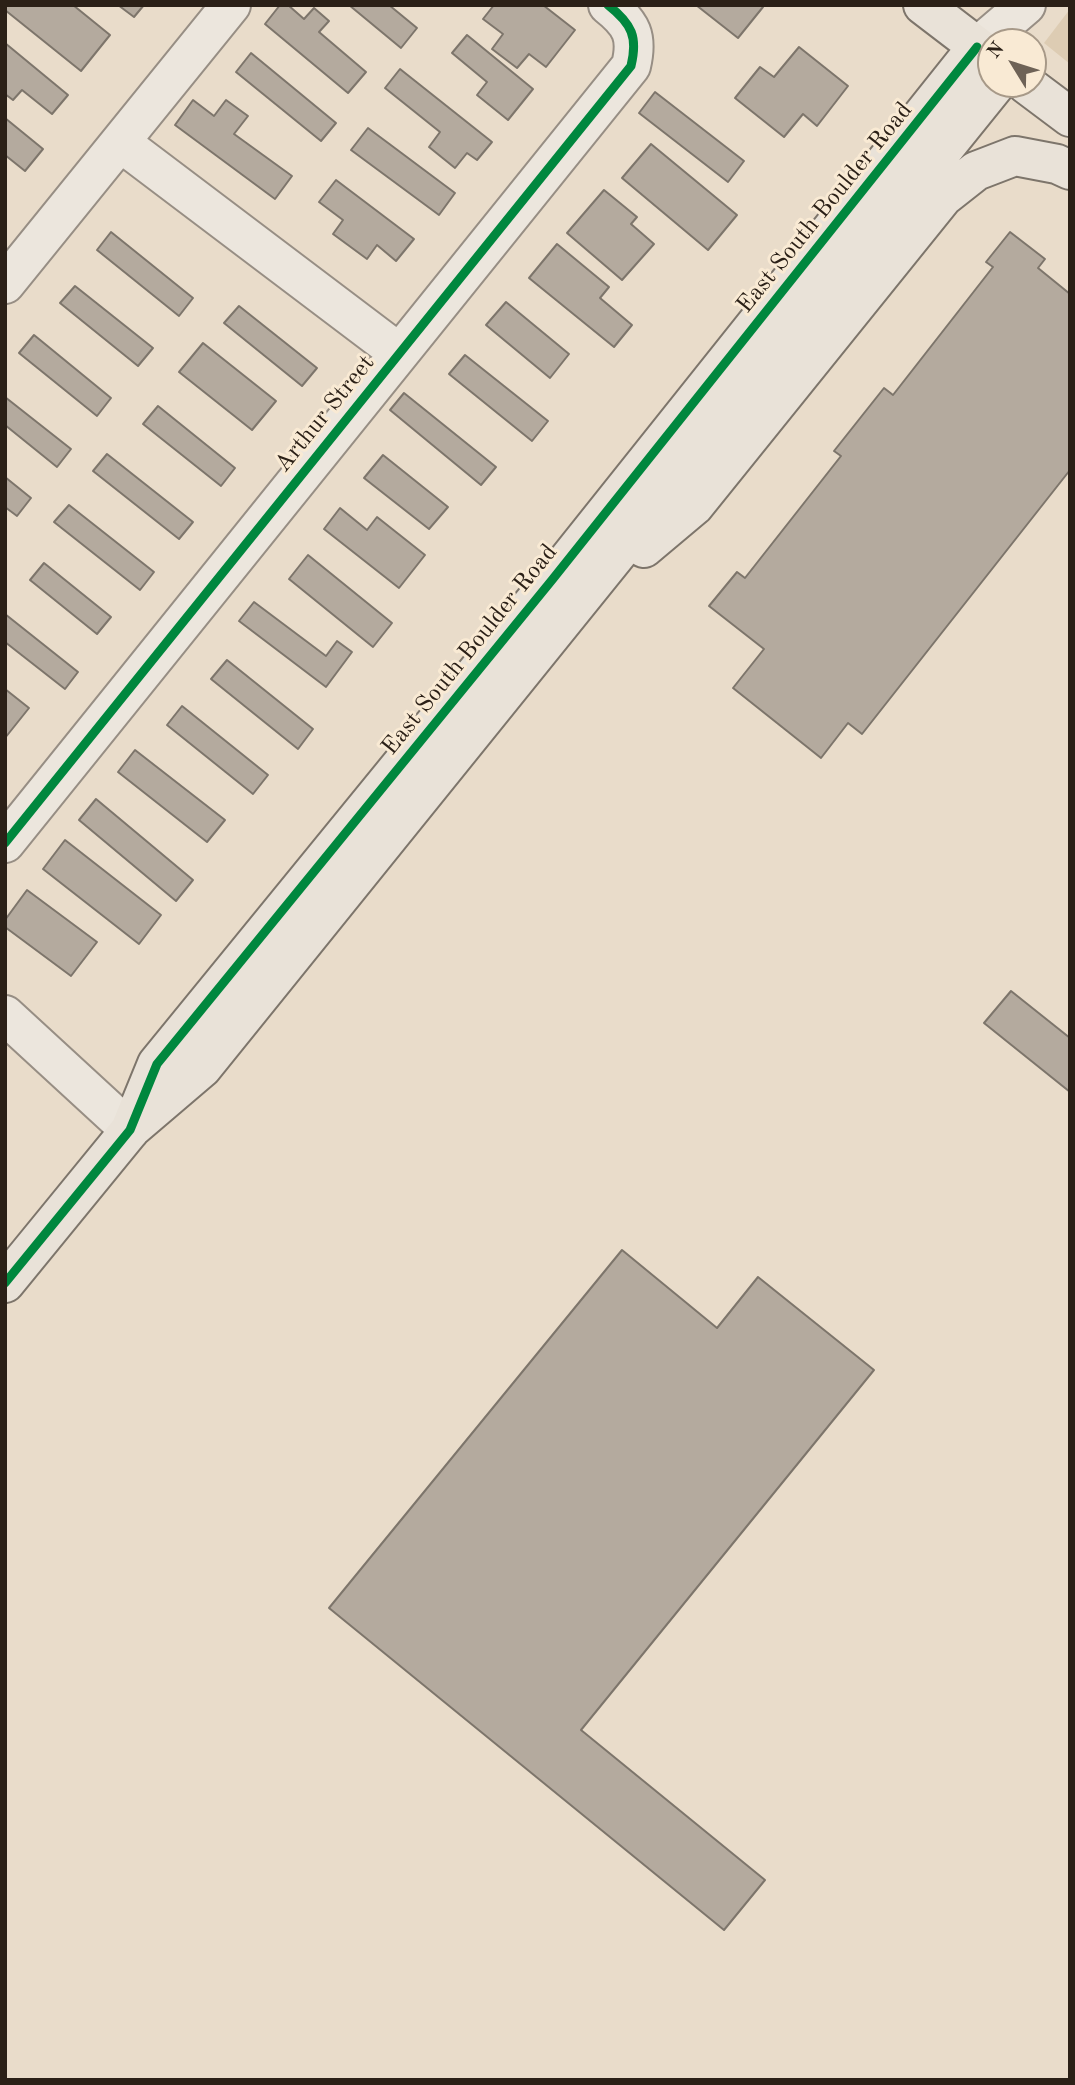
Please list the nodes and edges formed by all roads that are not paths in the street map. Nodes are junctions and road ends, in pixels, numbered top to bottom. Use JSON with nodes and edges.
{"nodes":[{"id":1,"x":231,"y":5,"type":"edge"},
{"id":2,"x":608,"y":5,"type":"edge"},
{"id":3,"x":923,"y":5,"type":"edge"},
{"id":4,"x":1026,"y":5,"type":"edge"},
{"id":5,"x":1044,"y":5,"type":"edge"},
{"id":6,"x":1005,"y":28,"type":"edge"},
{"id":7,"x":1031,"y":28,"type":"edge"},
{"id":8,"x":977,"y":47,"type":"edge"},
{"id":9,"x":977,"y":61,"type":"edge"},
{"id":10,"x":985,"y":98,"type":"edge"},
{"id":11,"x":1045,"y":98,"type":"edge"},
{"id":12,"x":1070,"y":117,"type":"edge"},
{"id":13,"x":120,"y":142,"type":"junction"},
{"id":14,"x":1070,"y":170,"type":"edge"},
{"id":15,"x":5,"y":284,"type":"edge"},
{"id":16,"x":398,"y":353,"type":"junction"},
{"id":17,"x":575,"y":606,"type":"junction"},
{"id":18,"x":5,"y":843,"type":"edge"},
{"id":19,"x":11,"y":1031,"type":"edge"},
{"id":20,"x":130,"y":1130,"type":"junction"},
{"id":21,"x":5,"y":1283,"type":"edge"}],
"edges":[{"from":1,"to":13,"type":"street"},
{"from":2,"to":16,"type":"street","name":"Arthur Street"},
{"from":3,"to":8,"type":"main road"},
{"from":4,"to":6,"type":"street","name":"East South Boulder Road"},
{"from":5,"to":7,"type":"street"},
{"from":9,"to":20,"type":"main road","name":"East South Boulder Road"},
{"from":10,"to":17,"type":"main road"},
{"from":11,"to":12,"type":"main road"},
{"from":13,"to":15,"type":"street"},
{"from":13,"to":16,"type":"street"},
{"from":14,"to":17,"type":"main road"},
{"from":16,"to":18,"type":"street","name":"Arthur Street"},
{"from":17,"to":20,"type":"main road"},
{"from":19,"to":20,"type":"street"},
{"from":20,"to":21,"type":"main road","name":"East South Boulder Road"}]}
